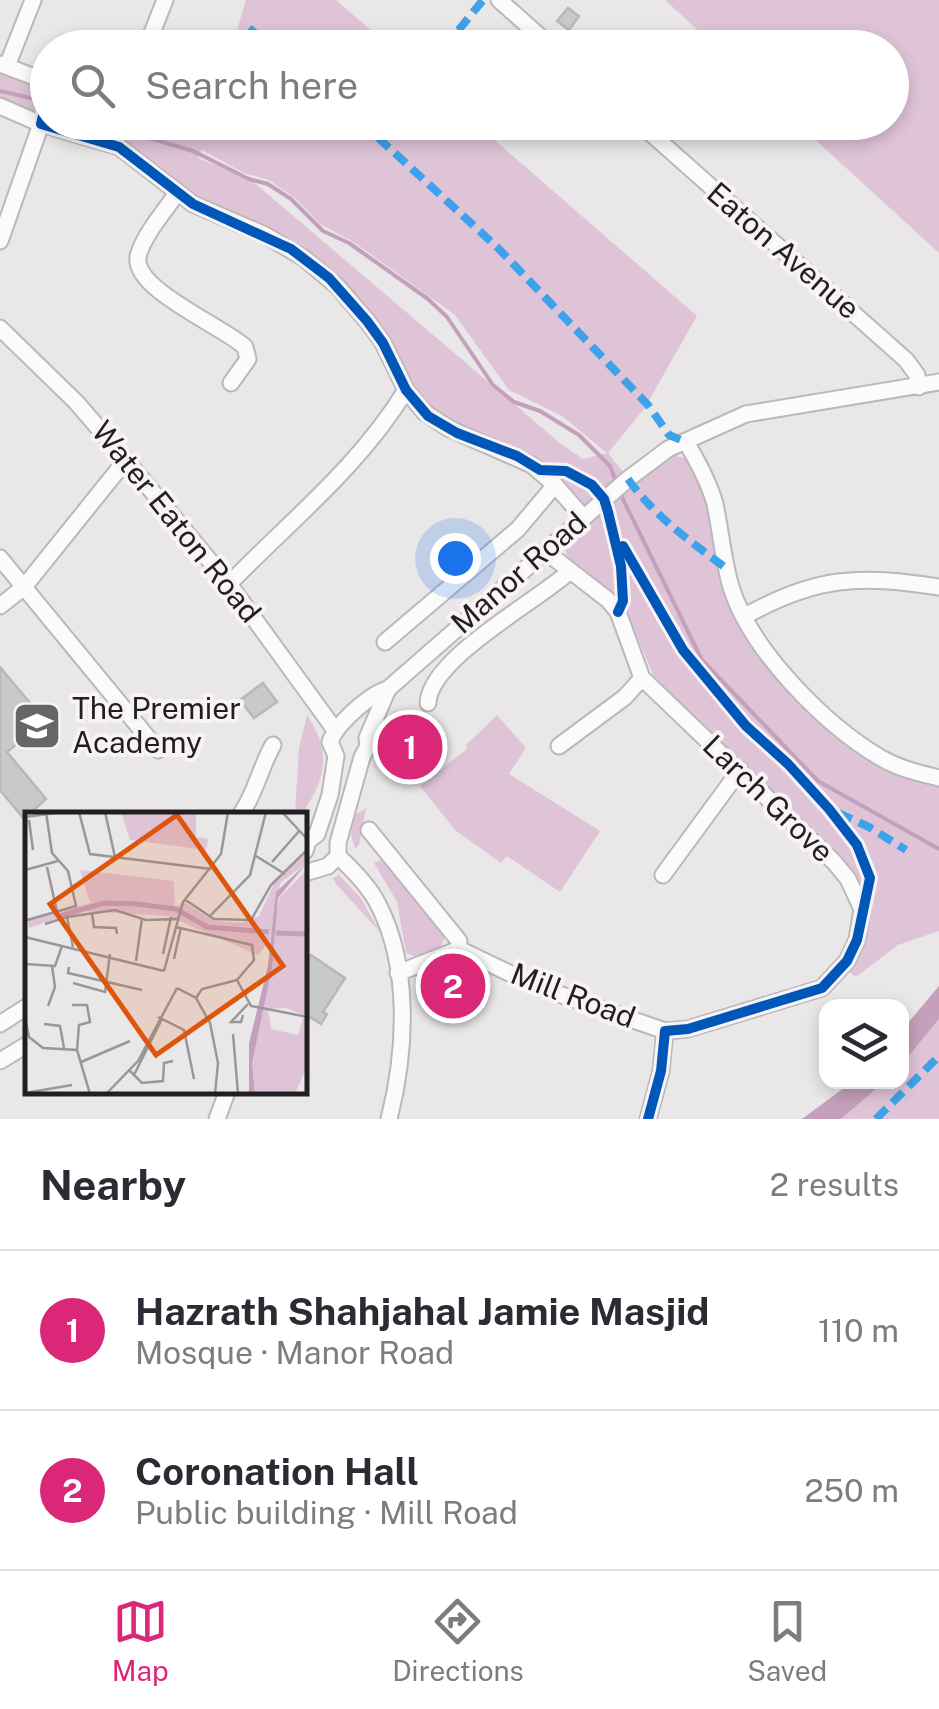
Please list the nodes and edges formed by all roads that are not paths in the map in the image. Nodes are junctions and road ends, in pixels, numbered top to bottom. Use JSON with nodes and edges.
{"nodes":[{"id":1,"x":33,"y":0,"type":"edge"},
{"id":2,"x":166,"y":0,"type":"edge"},
{"id":3,"x":500,"y":0,"type":"edge"},
{"id":4,"x":154,"y":30,"type":"edge"},
{"id":5,"x":533,"y":30,"type":"edge"},
{"id":6,"x":3,"y":65,"type":"edge"},
{"id":7,"x":30,"y":75,"type":"edge"},
{"id":8,"x":0,"y":106,"type":"edge"},
{"id":9,"x":30,"y":118,"type":"edge"},
{"id":10,"x":35,"y":140,"type":"edge"},
{"id":11,"x":93,"y":140,"type":"edge"},
{"id":12,"x":658,"y":140,"type":"edge"},
{"id":13,"x":177,"y":193,"type":"junction"},
{"id":14,"x":0,"y":241,"type":"edge"},
{"id":15,"x":0,"y":328,"type":"edge"},
{"id":16,"x":939,"y":382,"type":"edge"},
{"id":17,"x":231,"y":383,"type":"dead end"},
{"id":18,"x":919,"y":387,"type":"junction"},
{"id":19,"x":406,"y":390,"type":"junction"},
{"id":20,"x":686,"y":442,"type":"junction"},
{"id":21,"x":126,"y":460,"type":"junction"},
{"id":22,"x":555,"y":484,"type":"junction"},
{"id":23,"x":583,"y":518,"type":"junction"},
{"id":24,"x":545,"y":551,"type":"junction"},
{"id":25,"x":0,"y":558,"type":"edge"},
{"id":26,"x":570,"y":572,"type":"junction"},
{"id":27,"x":229,"y":584,"type":"junction"},
{"id":28,"x":24,"y":587,"type":"junction"},
{"id":29,"x":939,"y":587,"type":"edge"},
{"id":30,"x":0,"y":606,"type":"edge"},
{"id":31,"x":744,"y":616,"type":"junction"},
{"id":32,"x":385,"y":642,"type":"dead end"},
{"id":33,"x":642,"y":678,"type":"junction"},
{"id":34,"x":388,"y":689,"type":"junction"},
{"id":35,"x":428,"y":702,"type":"dead end"},
{"id":36,"x":339,"y":728,"type":"junction"},
{"id":37,"x":367,"y":738,"type":"junction"},
{"id":38,"x":273,"y":745,"type":"dead end"},
{"id":39,"x":558,"y":746,"type":"dead end"},
{"id":40,"x":158,"y":750,"type":"dead end"},
{"id":41,"x":336,"y":756,"type":"junction"},
{"id":42,"x":362,"y":757,"type":"junction"},
{"id":43,"x":740,"y":770,"type":"junction"},
{"id":44,"x":939,"y":778,"type":"edge"},
{"id":45,"x":242,"y":812,"type":"edge"},
{"id":46,"x":369,"y":830,"type":"dead end"},
{"id":47,"x":317,"y":834,"type":"junction"},
{"id":48,"x":308,"y":841,"type":"edge"},
{"id":49,"x":338,"y":850,"type":"junction"},
{"id":50,"x":312,"y":870,"type":"edge"},
{"id":51,"x":663,"y":875,"type":"dead end"},
{"id":52,"x":459,"y":949,"type":"junction"},
{"id":53,"x":398,"y":973,"type":"junction"},
{"id":54,"x":25,"y":1008,"type":"edge"},
{"id":55,"x":0,"y":1024,"type":"edge"},
{"id":56,"x":665,"y":1031,"type":"junction"},
{"id":57,"x":25,"y":1046,"type":"edge"},
{"id":58,"x":0,"y":1062,"type":"edge"},
{"id":59,"x":226,"y":1094,"type":"edge"},
{"id":60,"x":217,"y":1119,"type":"edge"},
{"id":61,"x":389,"y":1119,"type":"edge"},
{"id":62,"x":648,"y":1119,"type":"edge"}],
"edges":[{"from":1,"to":6,"type":"street"},
{"from":2,"to":4,"type":"street"},
{"from":3,"to":5,"type":"street"},
{"from":6,"to":7,"type":"street"},
{"from":8,"to":9,"type":"street"},
{"from":10,"to":14,"type":"street"},
{"from":11,"to":13,"type":"street"},
{"from":12,"to":18,"type":"street","name":"Eaton Avenue"},
{"from":13,"to":17,"type":"street"},
{"from":13,"to":19,"type":"street"},
{"from":15,"to":21,"type":"street","name":"Water Eaton Road"},
{"from":16,"to":18,"type":"street","name":"Manor Road"},
{"from":18,"to":20,"type":"street","name":"Manor Road"},
{"from":19,"to":22,"type":"street"},
{"from":19,"to":27,"type":"street"},
{"from":20,"to":23,"type":"street","name":"Manor Road"},
{"from":20,"to":31,"type":"street"},
{"from":21,"to":27,"type":"street","name":"Water Eaton Road"},
{"from":21,"to":28,"type":"street"},
{"from":22,"to":23,"type":"street"},
{"from":22,"to":32,"type":"street"},
{"from":23,"to":24,"type":"street","name":"Manor Road"},
{"from":24,"to":26,"type":"street","name":"Larch Grove"},
{"from":24,"to":34,"type":"street","name":"Manor Road"},
{"from":25,"to":28,"type":"street"},
{"from":26,"to":33,"type":"street","name":"Larch Grove"},
{"from":26,"to":35,"type":"street"},
{"from":27,"to":36,"type":"street","name":"Water Eaton Road"},
{"from":28,"to":30,"type":"street"},
{"from":28,"to":40,"type":"street"},
{"from":29,"to":31,"type":"street"},
{"from":31,"to":44,"type":"street"},
{"from":33,"to":39,"type":"street"},
{"from":33,"to":43,"type":"street","name":"Larch Grove"},
{"from":34,"to":36,"type":"street","name":"Manor Road"},
{"from":34,"to":37,"type":"street","name":"Manor Road"},
{"from":36,"to":37,"type":"street"},
{"from":36,"to":41,"type":"street"},
{"from":37,"to":42,"type":"street"},
{"from":38,"to":45,"type":"street"},
{"from":41,"to":42,"type":"street"},
{"from":41,"to":47,"type":"street"},
{"from":42,"to":49,"type":"street"},
{"from":43,"to":51,"type":"street"},
{"from":43,"to":56,"type":"street","name":"Larch Grove"},
{"from":46,"to":52,"type":"street"},
{"from":47,"to":48,"type":"street"},
{"from":47,"to":49,"type":"street"},
{"from":49,"to":50,"type":"street"},
{"from":49,"to":53,"type":"street"},
{"from":52,"to":53,"type":"street"},
{"from":52,"to":56,"type":"street","name":"Mill Road"},
{"from":53,"to":61,"type":"street"},
{"from":54,"to":55,"type":"street"},
{"from":56,"to":62,"type":"street","name":"Mill Road"},
{"from":57,"to":58,"type":"street"},
{"from":59,"to":60,"type":"street"}]}
